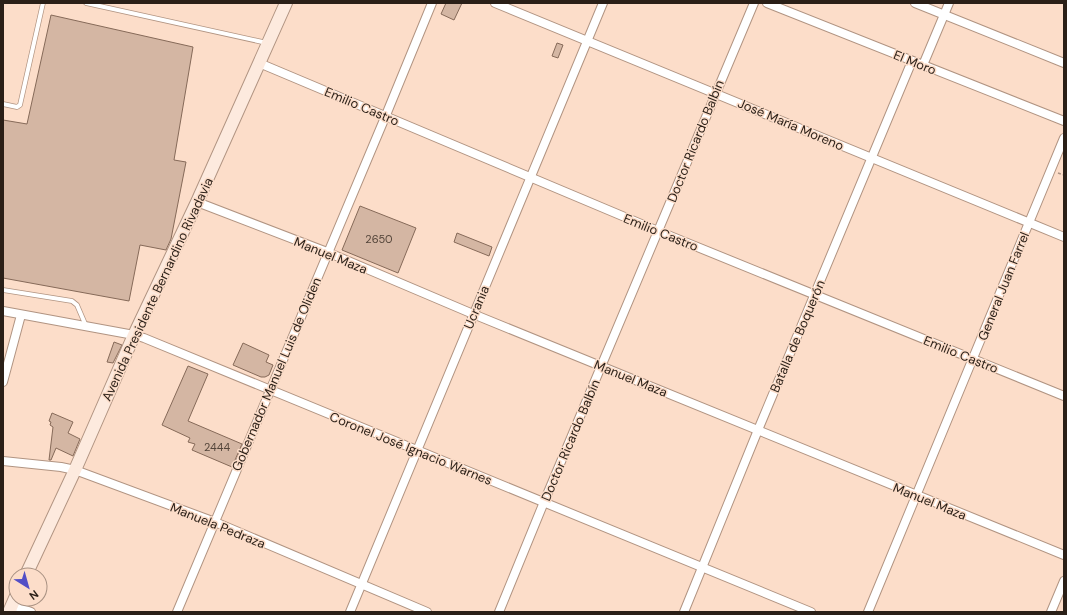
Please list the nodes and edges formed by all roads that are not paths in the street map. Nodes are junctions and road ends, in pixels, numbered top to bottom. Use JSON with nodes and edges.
{"nodes":[{"id":1,"x":43,"y":3,"type":"edge"},
{"id":2,"x":86,"y":3,"type":"edge"},
{"id":3,"x":286,"y":3,"type":"edge"},
{"id":4,"x":432,"y":3,"type":"edge"},
{"id":5,"x":495,"y":3,"type":"edge"},
{"id":6,"x":603,"y":3,"type":"edge"},
{"id":7,"x":754,"y":3,"type":"edge"},
{"id":8,"x":767,"y":3,"type":"edge"},
{"id":9,"x":915,"y":3,"type":"edge"},
{"id":10,"x":949,"y":3,"type":"edge"},
{"id":11,"x":944,"y":15,"type":"junction"},
{"id":12,"x":587,"y":42,"type":"junction"},
{"id":13,"x":268,"y":44,"type":"junction"},
{"id":14,"x":912,"y":61,"type":"junction"},
{"id":15,"x":1064,"y":63,"type":"edge"},
{"id":16,"x":260,"y":64,"type":"junction"},
{"id":17,"x":923,"y":65,"type":"junction"},
{"id":18,"x":715,"y":93,"type":"junction"},
{"id":19,"x":3,"y":104,"type":"edge"},
{"id":20,"x":386,"y":116,"type":"junction"},
{"id":21,"x":1064,"y":121,"type":"edge"},
{"id":22,"x":1064,"y":138,"type":"edge"},
{"id":23,"x":872,"y":158,"type":"junction"},
{"id":24,"x":531,"y":177,"type":"junction"},
{"id":25,"x":197,"y":202,"type":"junction"},
{"id":26,"x":1029,"y":222,"type":"junction"},
{"id":27,"x":658,"y":231,"type":"junction"},
{"id":28,"x":1064,"y":237,"type":"edge"},
{"id":29,"x":327,"y":252,"type":"junction"},
{"id":30,"x":3,"y":290,"type":"edge"},
{"id":31,"x":815,"y":294,"type":"junction"},
{"id":32,"x":3,"y":311,"type":"edge"},
{"id":33,"x":473,"y":314,"type":"junction"},
{"id":34,"x":21,"y":315,"type":"junction"},
{"id":35,"x":86,"y":326,"type":"junction"},
{"id":36,"x":134,"y":335,"type":"junction"},
{"id":37,"x":973,"y":359,"type":"junction"},
{"id":38,"x":602,"y":366,"type":"junction"},
{"id":39,"x":3,"y":382,"type":"edge"},
{"id":40,"x":270,"y":390,"type":"junction"},
{"id":41,"x":1064,"y":396,"type":"edge"},
{"id":42,"x":758,"y":430,"type":"junction"},
{"id":43,"x":417,"y":450,"type":"junction"},
{"id":44,"x":3,"y":461,"type":"edge"},
{"id":45,"x":75,"y":470,"type":"junction"},
{"id":46,"x":916,"y":496,"type":"junction"},
{"id":47,"x":544,"y":502,"type":"junction"},
{"id":48,"x":215,"y":522,"type":"junction"},
{"id":49,"x":1064,"y":555,"type":"edge"},
{"id":50,"x":30,"y":567,"type":"edge"},
{"id":51,"x":703,"y":568,"type":"junction"},
{"id":52,"x":1064,"y":580,"type":"edge"},
{"id":53,"x":362,"y":584,"type":"junction"},
{"id":54,"x":19,"y":607,"type":"edge"},
{"id":55,"x":31,"y":612,"type":"edge"},
{"id":56,"x":177,"y":612,"type":"edge"},
{"id":57,"x":350,"y":612,"type":"edge"},
{"id":58,"x":427,"y":612,"type":"edge"},
{"id":59,"x":499,"y":612,"type":"edge"},
{"id":60,"x":684,"y":612,"type":"edge"},
{"id":61,"x":811,"y":612,"type":"edge"},
{"id":62,"x":868,"y":612,"type":"edge"},
{"id":63,"x":1051,"y":612,"type":"edge"}],
"edges":[{"from":1,"to":19,"type":"lane"},
{"from":2,"to":13,"type":"lane"},
{"from":3,"to":13,"type":"street","name":"Avenida Presidente Bernardino Rivadavia"},
{"from":4,"to":20,"type":"street","name":"Gobernador Manuel Luis de Oliden"},
{"from":5,"to":12,"type":"street","name":"José María Moreno"},
{"from":6,"to":12,"type":"street","name":"Ucrania"},
{"from":7,"to":18,"type":"street","name":"Doctor Ricardo Balbín"},
{"from":8,"to":14,"type":"street","name":"El Moro"},
{"from":9,"to":11,"type":"street"},
{"from":10,"to":11,"type":"street"},
{"from":11,"to":15,"type":"street"},
{"from":11,"to":17,"type":"street"},
{"from":12,"to":18,"type":"street","name":"José María Moreno"},
{"from":12,"to":24,"type":"street","name":"Ucrania"},
{"from":13,"to":16,"type":"street","name":"Avenida Presidente Bernardino Rivadavia"},
{"from":14,"to":17,"type":"street","name":"El Moro"},
{"from":14,"to":23,"type":"street","name":"Batalla de Boquerón"},
{"from":16,"to":20,"type":"street","name":"Emilio Castro"},
{"from":16,"to":25,"type":"street","name":"Avenida Presidente Bernardino Rivadavia"},
{"from":17,"to":21,"type":"street","name":"El Moro"},
{"from":18,"to":23,"type":"street","name":"José María Moreno"},
{"from":18,"to":27,"type":"street","name":"Doctor Ricardo Balbín"},
{"from":20,"to":24,"type":"street","name":"Emilio Castro"},
{"from":20,"to":29,"type":"street","name":"Gobernador Manuel Luis de Oliden"},
{"from":22,"to":26,"type":"street","name":"General Juan Farrel"},
{"from":23,"to":26,"type":"street","name":"José María Moreno"},
{"from":23,"to":31,"type":"street","name":"Batalla de Boquerón"},
{"from":24,"to":27,"type":"street","name":"Emilio Castro"},
{"from":24,"to":33,"type":"street","name":"Ucrania"},
{"from":25,"to":29,"type":"street","name":"Manuel Maza"},
{"from":25,"to":36,"type":"street","name":"Avenida Presidente Bernardino Rivadavia"},
{"from":26,"to":28,"type":"street","name":"José María Moreno"},
{"from":26,"to":37,"type":"street","name":"General Juan Farrel"},
{"from":27,"to":31,"type":"street","name":"Emilio Castro"},
{"from":27,"to":38,"type":"street","name":"Doctor Ricardo Balbín"},
{"from":29,"to":33,"type":"street","name":"Manuel Maza"},
{"from":29,"to":40,"type":"street","name":"Gobernador Manuel Luis de Oliden"},
{"from":30,"to":35,"type":"lane"},
{"from":31,"to":37,"type":"street","name":"Emilio Castro"},
{"from":31,"to":42,"type":"street","name":"Batalla de Boquerón"},
{"from":32,"to":34,"type":"street","name":"Coronel José Ignacio Warnes"},
{"from":33,"to":38,"type":"street","name":"Manuel Maza"},
{"from":33,"to":43,"type":"street","name":"Ucrania"},
{"from":34,"to":35,"type":"street","name":"Coronel José Ignacio Warnes"},
{"from":34,"to":39,"type":"street"},
{"from":35,"to":36,"type":"street","name":"Coronel José Ignacio Warnes"},
{"from":36,"to":40,"type":"street","name":"Coronel José Ignacio Warnes"},
{"from":36,"to":45,"type":"street","name":"Avenida Presidente Bernardino Rivadavia"},
{"from":37,"to":41,"type":"street","name":"Emilio Castro"},
{"from":37,"to":46,"type":"street","name":"General Juan Farrel"},
{"from":38,"to":42,"type":"street","name":"Manuel Maza"},
{"from":38,"to":47,"type":"street","name":"Doctor Ricardo Balbín"},
{"from":40,"to":43,"type":"street","name":"Coronel José Ignacio Warnes"},
{"from":40,"to":48,"type":"street","name":"Gobernador Manuel Luis de Oliden"},
{"from":42,"to":46,"type":"street","name":"Manuel Maza"},
{"from":42,"to":51,"type":"street","name":"Batalla de Boquerón"},
{"from":43,"to":47,"type":"street","name":"Coronel José Ignacio Warnes"},
{"from":43,"to":53,"type":"street","name":"Ucrania"},
{"from":44,"to":45,"type":"street","name":"Manuela Pedraza"},
{"from":45,"to":48,"type":"street","name":"Manuela Pedraza"},
{"from":45,"to":50,"type":"street","name":"Avenida Presidente Bernardino Rivadavia"},
{"from":46,"to":49,"type":"street","name":"Manuel Maza"},
{"from":46,"to":62,"type":"street","name":"General Juan Farrel"},
{"from":47,"to":51,"type":"street","name":"Coronel José Ignacio Warnes"},
{"from":47,"to":59,"type":"street","name":"Doctor Ricardo Balbín"},
{"from":48,"to":53,"type":"street","name":"Manuela Pedraza"},
{"from":48,"to":56,"type":"street","name":"Gobernador Manuel Luis de Oliden"},
{"from":51,"to":60,"type":"street","name":"Batalla de Boquerón"},
{"from":51,"to":61,"type":"street","name":"Coronel José Ignacio Warnes"},
{"from":52,"to":63,"type":"street"},
{"from":53,"to":57,"type":"street","name":"Ucrania"},
{"from":53,"to":58,"type":"street","name":"Manuela Pedraza"},
{"from":54,"to":55,"type":"street"}]}
